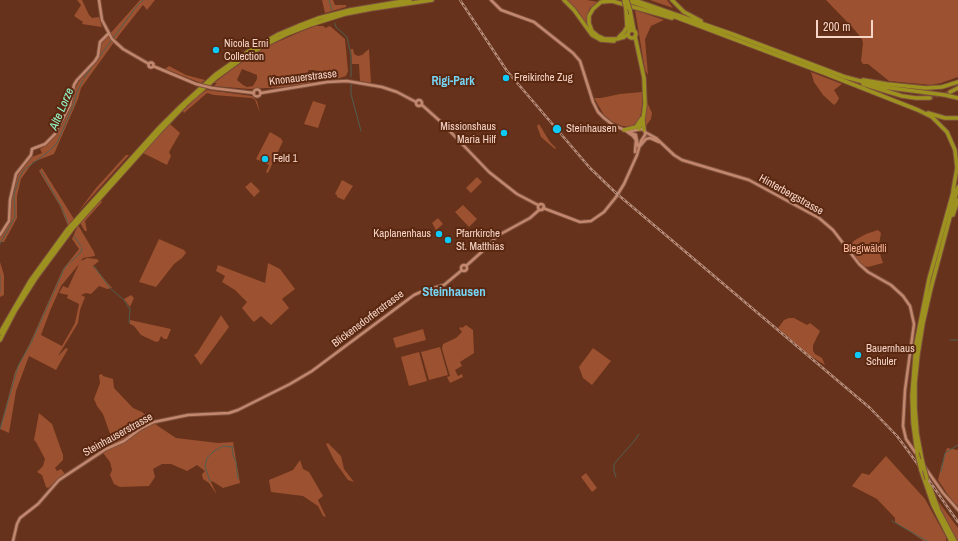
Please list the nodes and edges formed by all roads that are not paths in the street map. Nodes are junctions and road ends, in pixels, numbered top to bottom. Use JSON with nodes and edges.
{"nodes":[{"id":1,"x":99,"y":0,"type":"edge"},
{"id":2,"x":410,"y":0,"type":"edge"},
{"id":3,"x":432,"y":0,"type":"edge"},
{"id":4,"x":490,"y":0,"type":"edge"},
{"id":5,"x":564,"y":0,"type":"edge"},
{"id":6,"x":625,"y":0,"type":"edge"},
{"id":7,"x":634,"y":0,"type":"edge"},
{"id":8,"x":672,"y":0,"type":"edge"},
{"id":9,"x":628,"y":10,"type":"junction"},
{"id":10,"x":700,"y":26,"type":"junction"},
{"id":11,"x":732,"y":34,"type":"junction"},
{"id":12,"x":109,"y":35,"type":"junction"},
{"id":13,"x":630,"y":36,"type":"junction"},
{"id":14,"x":612,"y":39,"type":"junction"},
{"id":15,"x":826,"y":70,"type":"junction"},
{"id":16,"x":845,"y":77,"type":"junction"},
{"id":17,"x":958,"y":82,"type":"edge"},
{"id":18,"x":958,"y":88,"type":"edge"},
{"id":19,"x":950,"y":94,"type":"junction"},
{"id":20,"x":930,"y":98,"type":"tunnel mouth"},
{"id":21,"x":958,"y":98,"type":"edge"},
{"id":22,"x":918,"y":110,"type":"junction"},
{"id":23,"x":644,"y":111,"type":"junction"},
{"id":24,"x":958,"y":118,"type":"edge"},
{"id":25,"x":624,"y":130,"type":"junction"},
{"id":26,"x":641,"y":130,"type":"junction"},
{"id":27,"x":629,"y":131,"type":"junction"},
{"id":28,"x":636,"y":136,"type":"junction"},
{"id":29,"x":643,"y":137,"type":"junction"},
{"id":30,"x":658,"y":140,"type":"junction"},
{"id":31,"x":663,"y":144,"type":"junction"},
{"id":32,"x":636,"y":153,"type":"junction"},
{"id":33,"x":958,"y":174,"type":"edge"},
{"id":34,"x":958,"y":187,"type":"edge"},
{"id":35,"x":953,"y":191,"type":"junction"},
{"id":36,"x":958,"y":200,"type":"edge"},
{"id":37,"x":538,"y":205,"type":"junction"},
{"id":38,"x":544,"y":208,"type":"junction"},
{"id":39,"x":539,"y":210,"type":"junction"},
{"id":40,"x":950,"y":215,"type":"junction"},
{"id":41,"x":0,"y":235,"type":"edge"},
{"id":42,"x":0,"y":333,"type":"edge"},
{"id":43,"x":0,"y":340,"type":"edge"},
{"id":44,"x":307,"y":374,"type":"joint"},
{"id":45,"x":916,"y":452,"type":"junction"},
{"id":46,"x":958,"y":510,"type":"edge"},
{"id":47,"x":13,"y":541,"type":"edge"},
{"id":48,"x":951,"y":541,"type":"edge"},
{"id":49,"x":955,"y":541,"type":"edge"}],
"edges":[{"from":1,"to":12,"type":"street"},
{"from":2,"to":42,"type":"highway"},
{"from":3,"to":43,"type":"highway"},
{"from":4,"to":25,"type":"street"},
{"from":5,"to":13,"type":"highway"},
{"from":6,"to":9,"type":"highway","bridge":true},
{"from":6,"to":10,"type":"highway"},
{"from":7,"to":11,"type":"highway"},
{"from":8,"to":11,"type":"highway"},
{"from":9,"to":13,"type":"highway"},
{"from":9,"to":13,"type":"highway"},
{"from":9,"to":14,"type":"highway"},
{"from":10,"to":14,"type":"highway"},
{"from":10,"to":22,"type":"highway"},
{"from":11,"to":15,"type":"highway"},
{"from":12,"to":37,"type":"street","name":"Knonauerstrasse","bridge":true},
{"from":12,"to":41,"type":"street"},
{"from":13,"to":14,"type":"highway"},
{"from":13,"to":23,"type":"highway"},
{"from":15,"to":16,"type":"highway"},
{"from":15,"to":17,"type":"highway"},
{"from":16,"to":19,"type":"highway"},
{"from":16,"to":20,"type":"highway"},
{"from":18,"to":19,"type":"highway"},
{"from":19,"to":21,"type":"highway"},
{"from":22,"to":24,"type":"highway"},
{"from":22,"to":35,"type":"highway"},
{"from":23,"to":25,"type":"highway"},
{"from":23,"to":26,"type":"highway"},
{"from":25,"to":27,"type":"street"},
{"from":25,"to":32,"type":"street"},
{"from":26,"to":27,"type":"street"},
{"from":26,"to":28,"type":"street"},
{"from":26,"to":29,"type":"street"},
{"from":26,"to":30,"type":"street","name":"Hinterbergstrasse"},
{"from":27,"to":28,"type":"street"},
{"from":28,"to":29,"type":"street","name":"Hinterbergstrasse"},
{"from":28,"to":32,"type":"street"},
{"from":29,"to":30,"type":"street","name":"Hinterbergstrasse"},
{"from":29,"to":32,"type":"street"},
{"from":30,"to":31,"type":"street","name":"Hinterbergstrasse"},
{"from":31,"to":32,"type":"street"},
{"from":31,"to":45,"type":"street","name":"Hinterbergstrasse"},
{"from":32,"to":38,"type":"street"},
{"from":33,"to":35,"type":"highway"},
{"from":34,"to":40,"type":"highway"},
{"from":35,"to":40,"type":"highway"},
{"from":36,"to":40,"type":"highway"},
{"from":37,"to":38,"type":"street"},
{"from":37,"to":39,"type":"street"},
{"from":38,"to":39,"type":"street"},
{"from":39,"to":44,"type":"street","name":"Blickensdorferstrasse"},
{"from":40,"to":45,"type":"highway"},
{"from":40,"to":49,"type":"highway","bridge":true},
{"from":44,"to":47,"type":"street","name":"Steinhauserstrasse"},
{"from":45,"to":46,"type":"street"},
{"from":45,"to":48,"type":"highway","bridge":true}]}
